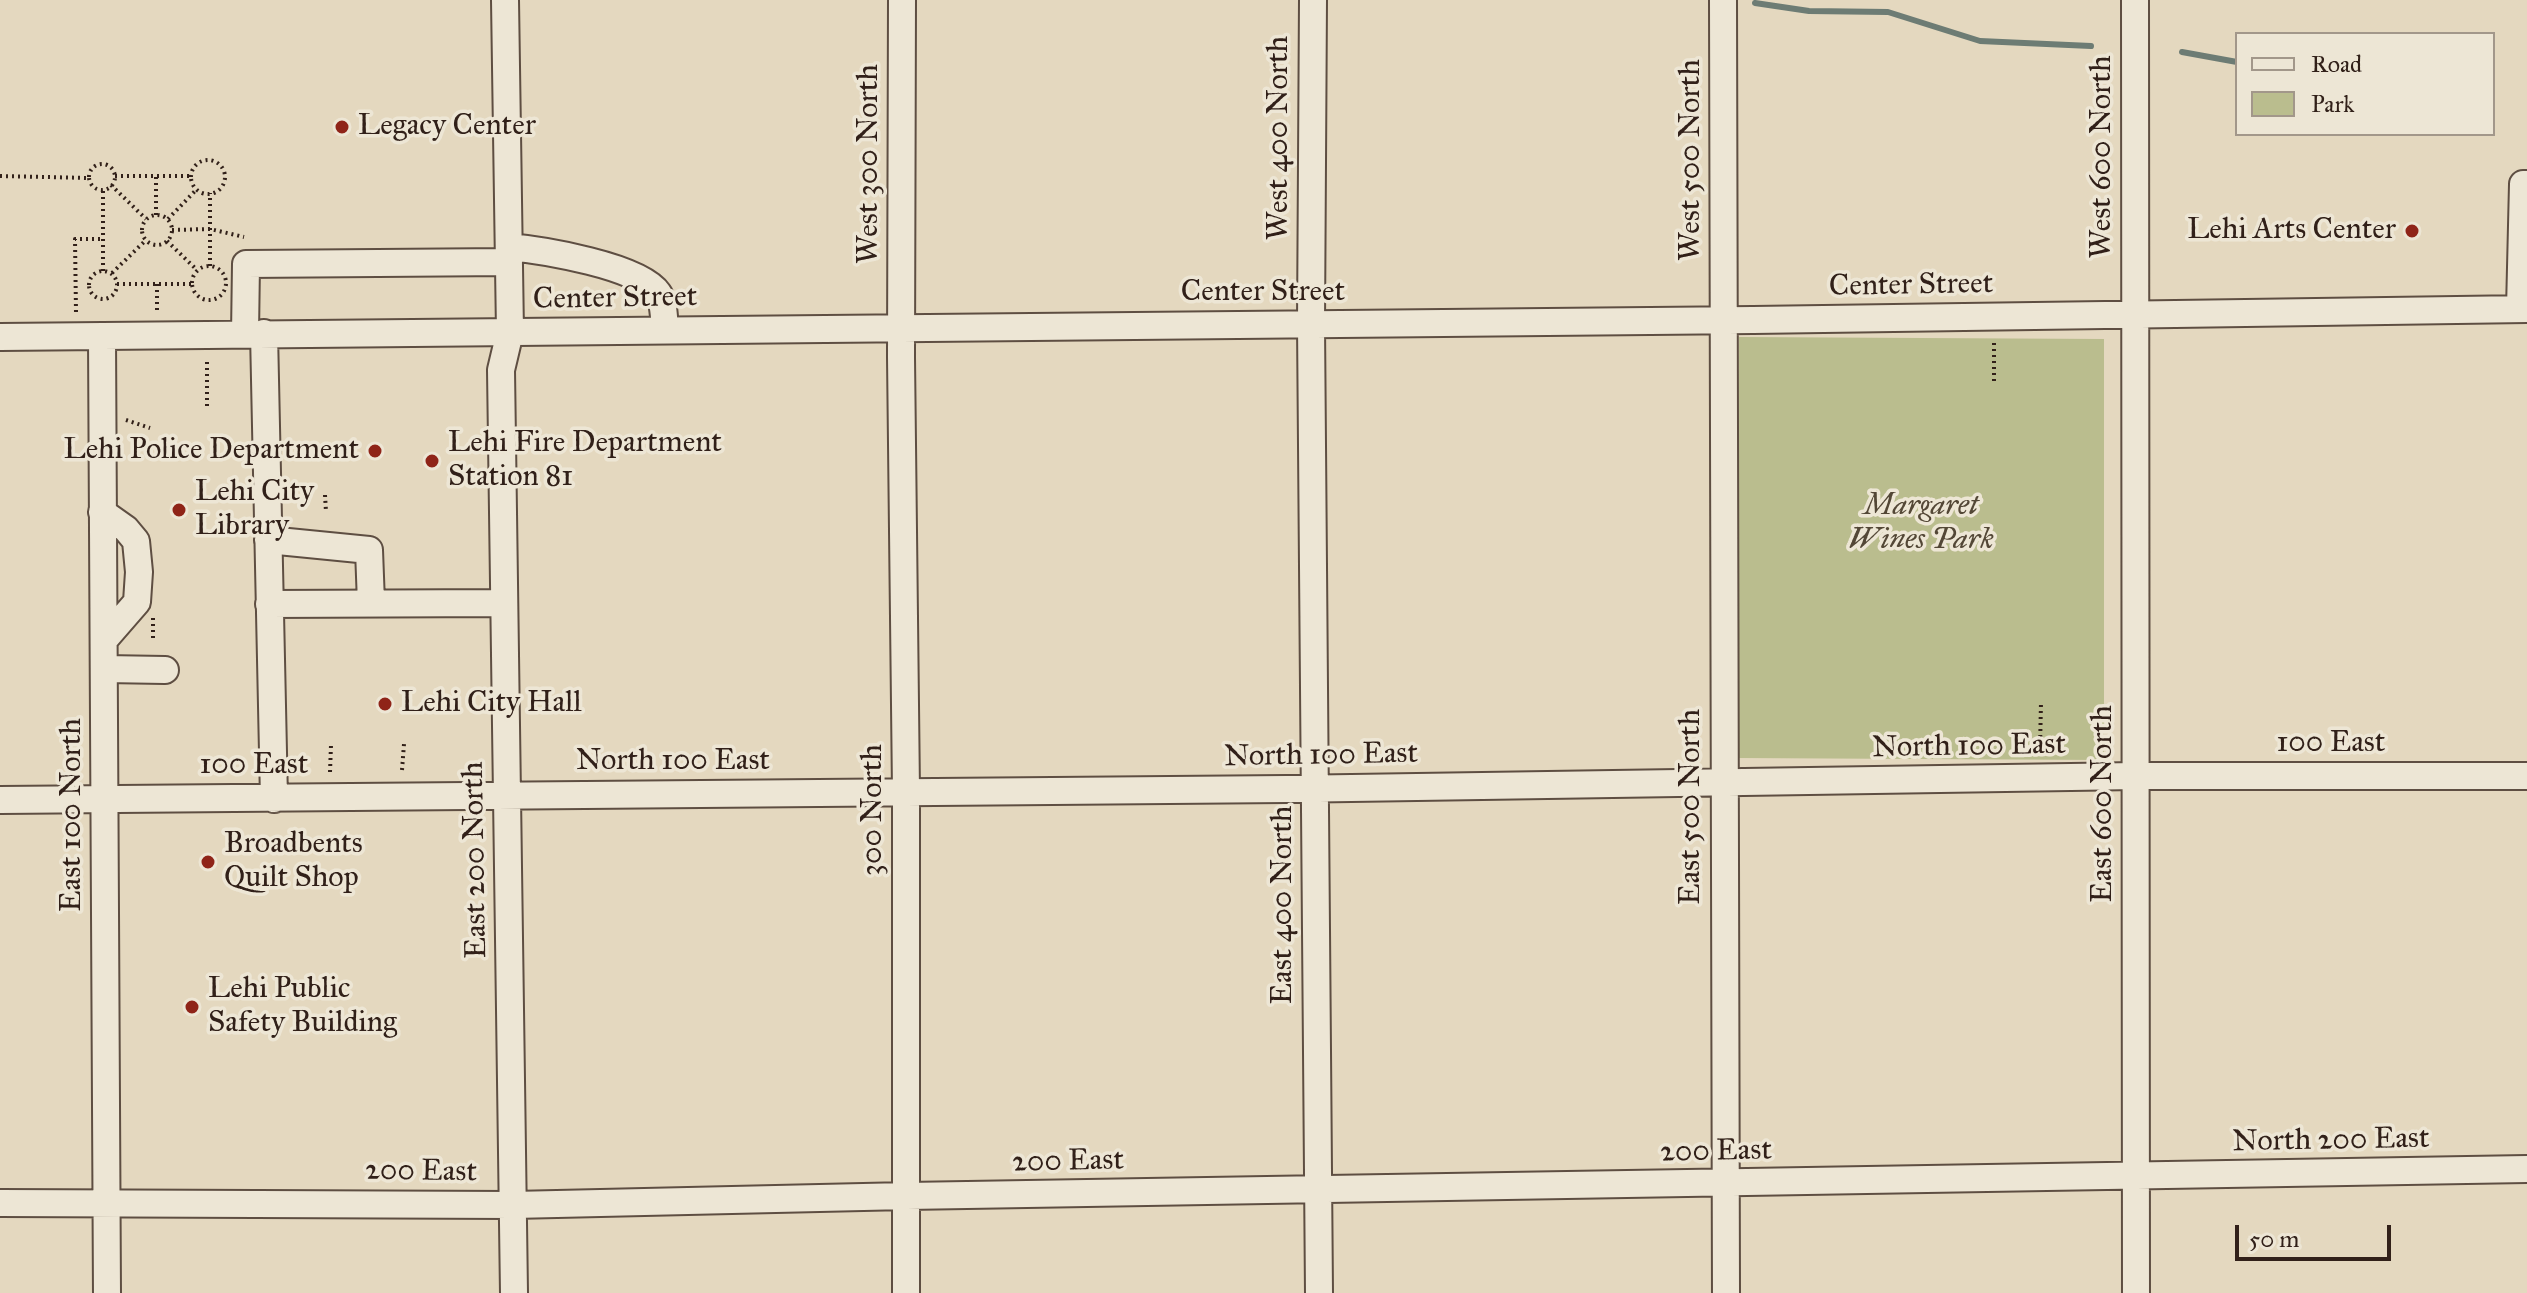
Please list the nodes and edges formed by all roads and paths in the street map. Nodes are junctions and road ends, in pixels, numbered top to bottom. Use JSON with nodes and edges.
{"nodes":[{"id":1,"x":505,"y":0,"type":"edge"},
{"id":2,"x":902,"y":0,"type":"edge"},
{"id":3,"x":1313,"y":0,"type":"edge"},
{"id":4,"x":1723,"y":0,"type":"edge"},
{"id":5,"x":2135,"y":0,"type":"edge"},
{"id":6,"x":0,"y":176,"type":"edge"},
{"id":7,"x":115,"y":176,"type":"junction"},
{"id":8,"x":156,"y":176,"type":"junction"},
{"id":9,"x":191,"y":176,"type":"junction"},
{"id":10,"x":89,"y":178,"type":"junction"},
{"id":11,"x":2527,"y":184,"type":"edge"},
{"id":12,"x":111,"y":185,"type":"junction"},
{"id":13,"x":197,"y":189,"type":"junction"},
{"id":14,"x":103,"y":190,"type":"junction"},
{"id":15,"x":210,"y":193,"type":"junction"},
{"id":16,"x":156,"y":215,"type":"junction"},
{"id":17,"x":146,"y":219,"type":"junction"},
{"id":18,"x":168,"y":219,"type":"junction"},
{"id":19,"x":210,"y":229,"type":"junction"},
{"id":20,"x":172,"y":230,"type":"junction"},
{"id":21,"x":244,"y":237,"type":"dead end"},
{"id":22,"x":103,"y":239,"type":"junction"},
{"id":23,"x":146,"y":240,"type":"junction"},
{"id":24,"x":167,"y":241,"type":"junction"},
{"id":25,"x":509,"y":254,"type":"junction"},
{"id":26,"x":210,"y":266,"type":"junction"},
{"id":27,"x":103,"y":271,"type":"junction"},
{"id":28,"x":197,"y":271,"type":"junction"},
{"id":29,"x":112,"y":273,"type":"junction"},
{"id":30,"x":117,"y":284,"type":"junction"},
{"id":31,"x":157,"y":284,"type":"junction"},
{"id":32,"x":192,"y":284,"type":"junction"},
{"id":33,"x":2524,"y":309,"type":"edge"},
{"id":34,"x":76,"y":312,"type":"dead end"},
{"id":35,"x":157,"y":314,"type":"dead end"},
{"id":36,"x":2135,"y":315,"type":"junction"},
{"id":37,"x":1725,"y":320,"type":"junction"},
{"id":38,"x":1311,"y":324,"type":"junction"},
{"id":39,"x":902,"y":327,"type":"junction"},
{"id":40,"x":665,"y":330,"type":"junction"},
{"id":41,"x":510,"y":332,"type":"junction"},
{"id":42,"x":254,"y":333,"type":"junction"},
{"id":43,"x":0,"y":337,"type":"edge"},
{"id":44,"x":102,"y":337,"type":"junction"},
{"id":45,"x":1994,"y":343,"type":"dead end"},
{"id":46,"x":207,"y":362,"type":"dead end"},
{"id":47,"x":1994,"y":385,"type":"dead end"},
{"id":48,"x":207,"y":406,"type":"dead end"},
{"id":49,"x":124,"y":419,"type":"dead end"},
{"id":50,"x":150,"y":428,"type":"dead end"},
{"id":51,"x":325,"y":495,"type":"dead end"},
{"id":52,"x":102,"y":512,"type":"junction"},
{"id":53,"x":326,"y":512,"type":"dead end"},
{"id":54,"x":268,"y":540,"type":"junction"},
{"id":55,"x":371,"y":603,"type":"junction"},
{"id":56,"x":504,"y":603,"type":"junction"},
{"id":57,"x":269,"y":604,"type":"junction"},
{"id":58,"x":104,"y":640,"type":"junction"},
{"id":59,"x":105,"y":669,"type":"junction"},
{"id":60,"x":165,"y":670,"type":"dead end"},
{"id":61,"x":2041,"y":702,"type":"dead end"},
{"id":62,"x":404,"y":744,"type":"dead end"},
{"id":63,"x":331,"y":745,"type":"dead end"},
{"id":64,"x":2040,"y":749,"type":"dead end"},
{"id":65,"x":402,"y":770,"type":"dead end"},
{"id":66,"x":330,"y":772,"type":"dead end"},
{"id":67,"x":2136,"y":776,"type":"junction"},
{"id":68,"x":2527,"y":776,"type":"edge"},
{"id":69,"x":1724,"y":782,"type":"junction"},
{"id":70,"x":1315,"y":789,"type":"junction"},
{"id":71,"x":906,"y":791,"type":"junction"},
{"id":72,"x":507,"y":795,"type":"junction"},
{"id":73,"x":105,"y":798,"type":"junction"},
{"id":74,"x":274,"y":799,"type":"junction"},
{"id":75,"x":0,"y":800,"type":"edge"},
{"id":76,"x":2527,"y":1169,"type":"edge"},
{"id":77,"x":2136,"y":1177,"type":"junction"},
{"id":78,"x":1724,"y":1184,"type":"junction"},
{"id":79,"x":1317,"y":1190,"type":"junction"},
{"id":80,"x":907,"y":1196,"type":"junction"},
{"id":81,"x":104,"y":1202,"type":"junction"},
{"id":82,"x":0,"y":1203,"type":"edge"},
{"id":83,"x":513,"y":1205,"type":"junction"},
{"id":84,"x":107,"y":1293,"type":"edge"},
{"id":85,"x":514,"y":1293,"type":"edge"},
{"id":86,"x":906,"y":1293,"type":"edge"},
{"id":87,"x":1319,"y":1293,"type":"edge"},
{"id":88,"x":1726,"y":1293,"type":"edge"},
{"id":89,"x":2136,"y":1293,"type":"edge"}],
"edges":[{"from":1,"to":25,"type":"street","name":"East 200 North"},
{"from":2,"to":39,"type":"street","name":"West 300 North"},
{"from":3,"to":38,"type":"street","name":"West 400 North"},
{"from":4,"to":37,"type":"street","name":"West 500 North"},
{"from":5,"to":36,"type":"street","name":"West 600 North"},
{"from":6,"to":10,"type":"path"},
{"from":7,"to":8,"type":"path"},
{"from":7,"to":10,"type":"path"},
{"from":7,"to":12,"type":"path"},
{"from":8,"to":9,"type":"path"},
{"from":8,"to":16,"type":"path"},
{"from":9,"to":13,"type":"path"},
{"from":9,"to":15,"type":"path"},
{"from":10,"to":14,"type":"path"},
{"from":11,"to":33,"type":"street"},
{"from":12,"to":14,"type":"path"},
{"from":12,"to":17,"type":"path"},
{"from":13,"to":15,"type":"path"},
{"from":13,"to":18,"type":"path"},
{"from":14,"to":22,"type":"path"},
{"from":15,"to":19,"type":"path"},
{"from":16,"to":17,"type":"path"},
{"from":16,"to":18,"type":"path"},
{"from":17,"to":23,"type":"path"},
{"from":18,"to":20,"type":"path"},
{"from":19,"to":20,"type":"path"},
{"from":19,"to":21,"type":"path"},
{"from":19,"to":26,"type":"path"},
{"from":20,"to":24,"type":"path"},
{"from":22,"to":27,"type":"path"},
{"from":22,"to":34,"type":"path"},
{"from":23,"to":24,"type":"path"},
{"from":23,"to":29,"type":"path"},
{"from":24,"to":28,"type":"path"},
{"from":25,"to":40,"type":"street"},
{"from":25,"to":41,"type":"street","name":"East 200 North"},
{"from":25,"to":42,"type":"street"},
{"from":26,"to":28,"type":"path"},
{"from":26,"to":32,"type":"path"},
{"from":27,"to":29,"type":"path"},
{"from":27,"to":30,"type":"path"},
{"from":28,"to":32,"type":"path"},
{"from":29,"to":30,"type":"path"},
{"from":30,"to":31,"type":"path"},
{"from":31,"to":32,"type":"path"},
{"from":31,"to":35,"type":"path"},
{"from":33,"to":36,"type":"street","name":"Center Street"},
{"from":36,"to":37,"type":"street","name":"Center Street"},
{"from":36,"to":67,"type":"street","name":"East 600 North"},
{"from":37,"to":38,"type":"street","name":"Center Street"},
{"from":37,"to":69,"type":"street","name":"East 500 North"},
{"from":38,"to":39,"type":"street","name":"Center Street"},
{"from":38,"to":70,"type":"street","name":"East 400 North"},
{"from":39,"to":40,"type":"street","name":"Center Street"},
{"from":39,"to":71,"type":"street","name":"300 North"},
{"from":40,"to":41,"type":"street","name":"Center Street"},
{"from":41,"to":42,"type":"street","name":"Center Street"},
{"from":41,"to":56,"type":"street","name":"East 200 North"},
{"from":42,"to":44,"type":"street","name":"Center Street"},
{"from":42,"to":54,"type":"street"},
{"from":43,"to":44,"type":"street","name":"Center Street"},
{"from":44,"to":52,"type":"street","name":"East 100 North"},
{"from":45,"to":47,"type":"path"},
{"from":46,"to":48,"type":"path"},
{"from":49,"to":50,"type":"path"},
{"from":51,"to":53,"type":"path"},
{"from":52,"to":58,"type":"street","name":"East 100 North"},
{"from":52,"to":58,"type":"street"},
{"from":54,"to":55,"type":"street"},
{"from":54,"to":57,"type":"street"},
{"from":55,"to":56,"type":"street"},
{"from":55,"to":57,"type":"street"},
{"from":56,"to":72,"type":"street","name":"East 200 North"},
{"from":57,"to":74,"type":"street"},
{"from":58,"to":59,"type":"street","name":"East 100 North"},
{"from":59,"to":60,"type":"street"},
{"from":59,"to":73,"type":"street","name":"East 100 North"},
{"from":61,"to":64,"type":"path"},
{"from":62,"to":65,"type":"path"},
{"from":63,"to":66,"type":"path"},
{"from":67,"to":68,"type":"street","name":"100 East"},
{"from":67,"to":69,"type":"street","name":"North 100 East"},
{"from":67,"to":77,"type":"street","name":"East 600 North"},
{"from":69,"to":70,"type":"street","name":"North 100 East"},
{"from":69,"to":78,"type":"street","name":"East 500 North"},
{"from":70,"to":71,"type":"street","name":"North 100 East"},
{"from":70,"to":79,"type":"street","name":"East 400 North"},
{"from":71,"to":72,"type":"street","name":"North 100 East"},
{"from":71,"to":80,"type":"street","name":"300 North"},
{"from":72,"to":74,"type":"street","name":"100 East"},
{"from":72,"to":83,"type":"street","name":"East 200 North"},
{"from":73,"to":74,"type":"street","name":"100 East"},
{"from":73,"to":75,"type":"street","name":"100 East"},
{"from":73,"to":81,"type":"street","name":"East 100 North"},
{"from":76,"to":77,"type":"street","name":"North 200 East"},
{"from":77,"to":78,"type":"street","name":"200 East"},
{"from":77,"to":89,"type":"street","name":"East 600 North"},
{"from":78,"to":79,"type":"street","name":"200 East"},
{"from":78,"to":88,"type":"street","name":"East 500 North"},
{"from":79,"to":80,"type":"street","name":"200 East"},
{"from":79,"to":87,"type":"street","name":"East 400 North"},
{"from":80,"to":83,"type":"street","name":"200 East"},
{"from":80,"to":86,"type":"street","name":"300 North"},
{"from":81,"to":82,"type":"street","name":"200 East"},
{"from":81,"to":83,"type":"street","name":"200 East"},
{"from":81,"to":84,"type":"street","name":"East 100 North"},
{"from":83,"to":85,"type":"street","name":"East 200 North"}]}
